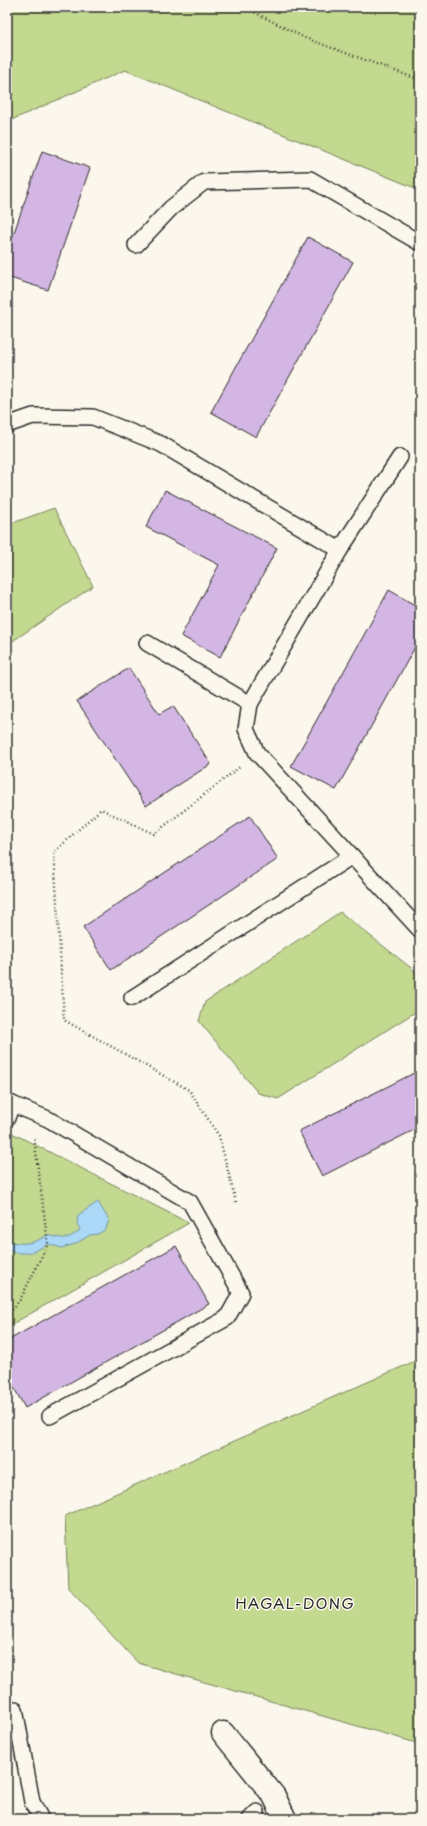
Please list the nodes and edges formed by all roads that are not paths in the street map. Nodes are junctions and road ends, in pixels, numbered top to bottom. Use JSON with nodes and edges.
{"nodes":[{"id":1,"x":420,"y":243,"type":"edge"},
{"id":2,"x":136,"y":245,"type":"dead end"},
{"id":3,"x":7,"y":425,"type":"edge"},
{"id":4,"x":400,"y":457,"type":"dead end"},
{"id":5,"x":340,"y":550,"type":"junction"},
{"id":6,"x":146,"y":643,"type":"dead end"},
{"id":7,"x":250,"y":704,"type":"junction"},
{"id":8,"x":352,"y":856,"type":"junction"},
{"id":9,"x":420,"y":930,"type":"edge"},
{"id":10,"x":132,"y":998,"type":"dead end"},
{"id":11,"x":10,"y":1103,"type":"edge"},
{"id":12,"x":7,"y":1118,"type":"edge"},
{"id":13,"x":50,"y":1416,"type":"dead end"},
{"id":14,"x":15,"y":1709,"type":"dead end"},
{"id":15,"x":223,"y":1733,"type":"dead end"},
{"id":16,"x":41,"y":1819,"type":"edge"},
{"id":17,"x":285,"y":1819,"type":"edge"}],
"edges":[{"from":1,"to":2,"type":"lane"},
{"from":3,"to":5,"type":"lane"},
{"from":4,"to":5,"type":"lane"},
{"from":5,"to":7,"type":"lane"},
{"from":6,"to":7,"type":"lane"},
{"from":7,"to":8,"type":"lane"},
{"from":8,"to":9,"type":"lane"},
{"from":8,"to":10,"type":"lane"},
{"from":11,"to":12,"type":"lane"},
{"from":11,"to":13,"type":"lane"},
{"from":14,"to":16,"type":"lane"},
{"from":15,"to":17,"type":"street"}]}
